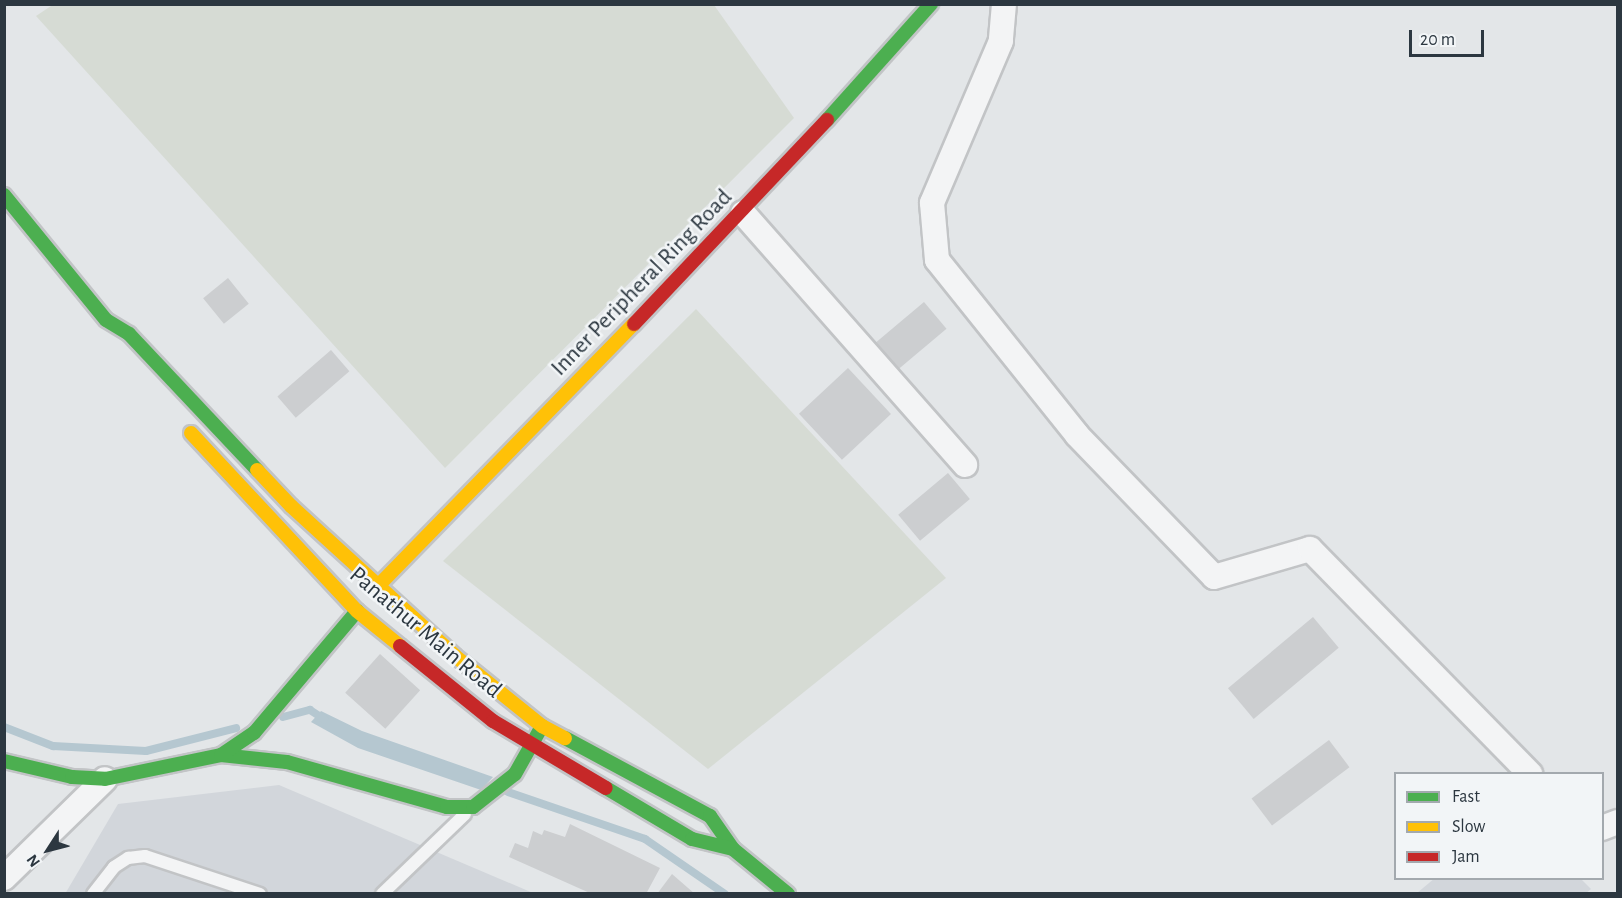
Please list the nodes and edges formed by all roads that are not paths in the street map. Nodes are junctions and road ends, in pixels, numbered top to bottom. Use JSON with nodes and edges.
{"nodes":[{"id":1,"x":931,"y":4,"type":"edge"},
{"id":2,"x":1004,"y":4,"type":"edge"},
{"id":3,"x":4,"y":195,"type":"edge"},
{"id":4,"x":743,"y":213,"type":"junction"},
{"id":5,"x":106,"y":320,"type":"junction"},
{"id":6,"x":111,"y":340,"type":"dead end"},
{"id":7,"x":178,"y":419,"type":"dead end"},
{"id":8,"x":965,"y":465,"type":"dead end"},
{"id":9,"x":377,"y":587,"type":"junction"},
{"id":10,"x":357,"y":611,"type":"junction"},
{"id":11,"x":542,"y":726,"type":"junction"},
{"id":12,"x":532,"y":747,"type":"junction"},
{"id":13,"x":221,"y":754,"type":"junction"},
{"id":14,"x":4,"y":761,"type":"edge"},
{"id":15,"x":1528,"y":772,"type":"edge"},
{"id":16,"x":105,"y":779,"type":"junction"},
{"id":17,"x":473,"y":807,"type":"junction"},
{"id":18,"x":733,"y":849,"type":"junction"},
{"id":19,"x":4,"y":878,"type":"edge"},
{"id":20,"x":93,"y":894,"type":"edge"},
{"id":21,"x":260,"y":894,"type":"edge"},
{"id":22,"x":382,"y":894,"type":"edge"},
{"id":23,"x":788,"y":894,"type":"edge"}],
"edges":[{"from":1,"to":4,"type":"street","name":"Inner Peripheral Ring Road"},
{"from":2,"to":15,"type":"street"},
{"from":3,"to":5,"type":"street","name":"Panathur Main Road"},
{"from":4,"to":8,"type":"street"},
{"from":4,"to":9,"type":"street","name":"Inner Peripheral Ring Road"},
{"from":5,"to":6,"type":"street","name":"Panathur Main Road"},
{"from":5,"to":9,"type":"street","name":"Panathur Main Road"},
{"from":7,"to":10,"type":"street","name":"Panathur Main Road"},
{"from":9,"to":11,"type":"street","name":"Panathur Main Road"},
{"from":10,"to":12,"type":"street","name":"Panathur Main Road"},
{"from":10,"to":13,"type":"street"},
{"from":11,"to":12,"type":"street"},
{"from":11,"to":18,"type":"street","name":"Panathur Main Road"},
{"from":12,"to":17,"type":"street"},
{"from":12,"to":18,"type":"street","name":"Panathur Main Road"},
{"from":13,"to":16,"type":"street"},
{"from":13,"to":17,"type":"street"},
{"from":14,"to":16,"type":"street"},
{"from":16,"to":19,"type":"street"},
{"from":17,"to":22,"type":"lane"},
{"from":18,"to":23,"type":"street","name":"Panathur Main Road"},
{"from":20,"to":21,"type":"lane"}]}
